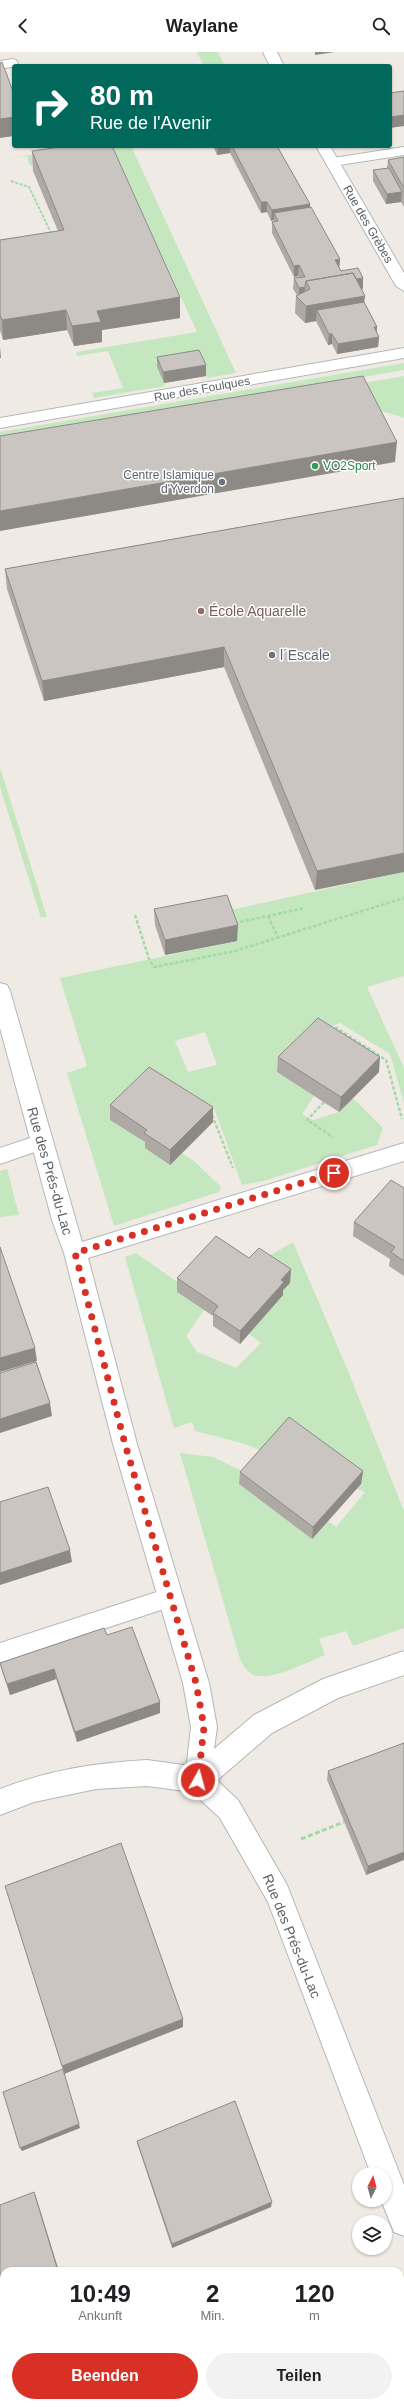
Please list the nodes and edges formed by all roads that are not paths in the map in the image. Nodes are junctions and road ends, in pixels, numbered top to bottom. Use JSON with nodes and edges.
{"nodes":[{"id":1,"x":270,"y":52,"type":"edge"},
{"id":2,"x":277,"y":64,"type":"edge"},
{"id":3,"x":324,"y":148,"type":"edge"},
{"id":4,"x":404,"y":151,"type":"edge"},
{"id":5,"x":333,"y":162,"type":"junction"},
{"id":6,"x":404,"y":286,"type":"edge"},
{"id":7,"x":404,"y":353,"type":"edge"},
{"id":8,"x":0,"y":423,"type":"edge"},
{"id":9,"x":0,"y":991,"type":"edge"},
{"id":10,"x":42,"y":1142,"type":"junction"},
{"id":11,"x":404,"y":1152,"type":"edge"},
{"id":12,"x":0,"y":1156,"type":"edge"},
{"id":13,"x":75,"y":1253,"type":"junction"},
{"id":14,"x":172,"y":1597,"type":"junction"},
{"id":15,"x":0,"y":1653,"type":"edge"},
{"id":16,"x":404,"y":1663,"type":"edge"},
{"id":17,"x":198,"y":1780,"type":"junction"},
{"id":18,"x":0,"y":1802,"type":"edge"},
{"id":19,"x":404,"y":2222,"type":"edge"}],
"edges":[{"from":1,"to":2,"type":"street"},
{"from":3,"to":5,"type":"street","name":"Rue des Grèbes"},
{"from":4,"to":5,"type":"lane"},
{"from":5,"to":6,"type":"street","name":"Rue des Grèbes"},
{"from":7,"to":8,"type":"street","name":"Rue des Foulques"},
{"from":9,"to":10,"type":"street","name":"Rue des Prés-du-Lac"},
{"from":10,"to":12,"type":"lane"},
{"from":10,"to":13,"type":"street","name":"Rue des Prés-du-Lac"},
{"from":11,"to":13,"type":"street"},
{"from":13,"to":14,"type":"street","name":"Rue des Prés-du-Lac"},
{"from":14,"to":15,"type":"lane"},
{"from":14,"to":17,"type":"street","name":"Rue des Prés-du-Lac"},
{"from":16,"to":17,"type":"street"},
{"from":17,"to":18,"type":"street"},
{"from":17,"to":19,"type":"street","name":"Rue des Prés-du-Lac"}]}
